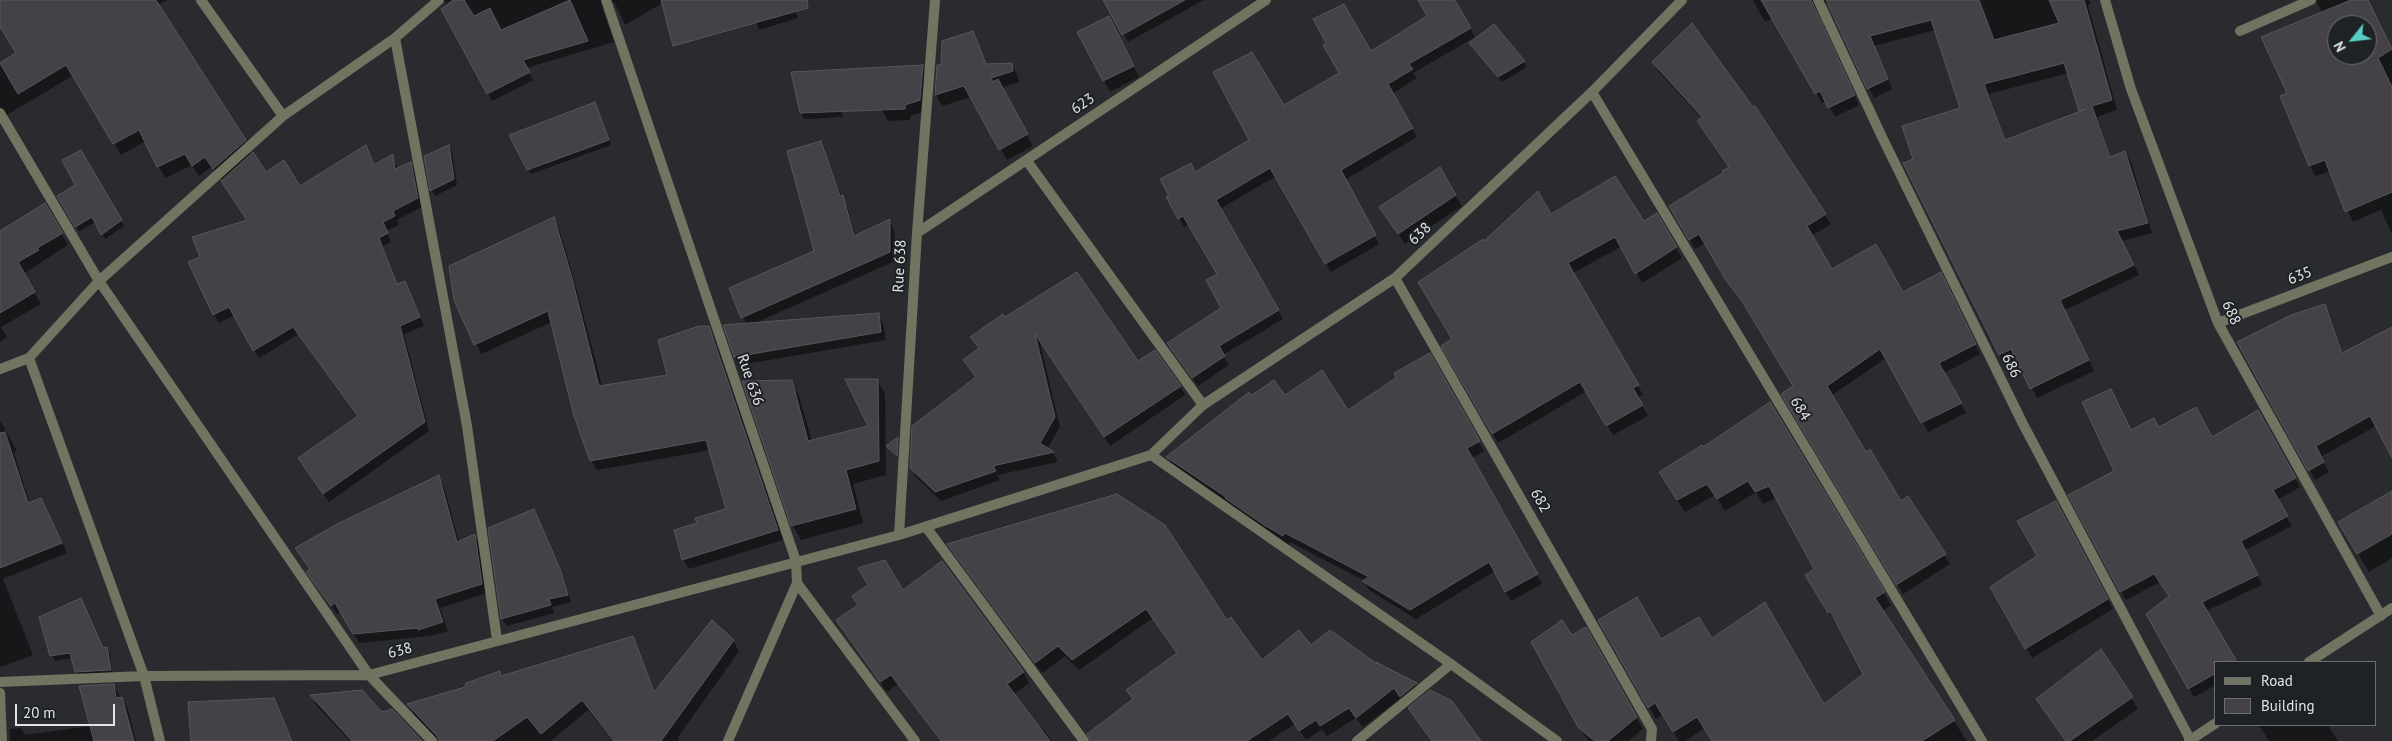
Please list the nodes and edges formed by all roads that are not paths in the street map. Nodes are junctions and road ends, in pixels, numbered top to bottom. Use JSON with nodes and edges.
{"nodes":[{"id":1,"x":201,"y":0,"type":"edge"},
{"id":2,"x":439,"y":0,"type":"edge"},
{"id":3,"x":606,"y":0,"type":"edge"},
{"id":4,"x":935,"y":0,"type":"edge"},
{"id":5,"x":1682,"y":0,"type":"edge"},
{"id":6,"x":1818,"y":0,"type":"edge"},
{"id":7,"x":2104,"y":0,"type":"edge"},
{"id":8,"x":2311,"y":0,"type":"edge"},
{"id":9,"x":1260,"y":1,"type":"edge"},
{"id":10,"x":2240,"y":31,"type":"dead end"},
{"id":11,"x":395,"y":38,"type":"junction"},
{"id":12,"x":1592,"y":92,"type":"junction"},
{"id":13,"x":0,"y":113,"type":"edge"},
{"id":14,"x":283,"y":116,"type":"junction"},
{"id":15,"x":1027,"y":160,"type":"junction"},
{"id":16,"x":917,"y":233,"type":"junction"},
{"id":17,"x":2392,"y":257,"type":"edge"},
{"id":18,"x":1396,"y":278,"type":"junction"},
{"id":19,"x":99,"y":281,"type":"junction"},
{"id":20,"x":2218,"y":323,"type":"junction"},
{"id":21,"x":29,"y":358,"type":"junction"},
{"id":22,"x":0,"y":370,"type":"edge"},
{"id":23,"x":1203,"y":405,"type":"junction"},
{"id":24,"x":1152,"y":454,"type":"junction"},
{"id":25,"x":926,"y":526,"type":"junction"},
{"id":26,"x":899,"y":535,"type":"junction"},
{"id":27,"x":796,"y":561,"type":"junction"},
{"id":28,"x":797,"y":583,"type":"junction"},
{"id":29,"x":2392,"y":608,"type":"edge"},
{"id":30,"x":2380,"y":616,"type":"junction"},
{"id":31,"x":497,"y":640,"type":"junction"},
{"id":32,"x":2311,"y":661,"type":"edge"},
{"id":33,"x":1451,"y":664,"type":"junction"},
{"id":34,"x":369,"y":675,"type":"junction"},
{"id":35,"x":144,"y":676,"type":"junction"},
{"id":36,"x":0,"y":682,"type":"edge"},
{"id":37,"x":0,"y":693,"type":"edge"},
{"id":38,"x":2214,"y":724,"type":"edge"},
{"id":39,"x":2,"y":741,"type":"edge"},
{"id":40,"x":160,"y":741,"type":"edge"},
{"id":41,"x":432,"y":741,"type":"edge"},
{"id":42,"x":728,"y":741,"type":"edge"},
{"id":43,"x":915,"y":741,"type":"edge"},
{"id":44,"x":1084,"y":741,"type":"edge"},
{"id":45,"x":1357,"y":741,"type":"edge"},
{"id":46,"x":1557,"y":741,"type":"edge"},
{"id":47,"x":1651,"y":741,"type":"edge"},
{"id":48,"x":1982,"y":741,"type":"edge"},
{"id":49,"x":2190,"y":741,"type":"edge"}],
"edges":[{"from":1,"to":14,"type":"street"},
{"from":2,"to":11,"type":"street"},
{"from":3,"to":27,"type":"street","name":"Rue 636"},
{"from":4,"to":16,"type":"street","name":"Rue 638"},
{"from":5,"to":12,"type":"street","name":"638"},
{"from":6,"to":49,"type":"street","name":"686"},
{"from":7,"to":20,"type":"street","name":"688"},
{"from":8,"to":10,"type":"street"},
{"from":9,"to":15,"type":"street","name":"623"},
{"from":11,"to":14,"type":"street"},
{"from":11,"to":31,"type":"street"},
{"from":12,"to":18,"type":"street","name":"638"},
{"from":12,"to":48,"type":"street","name":"684"},
{"from":13,"to":19,"type":"street"},
{"from":14,"to":19,"type":"street"},
{"from":15,"to":16,"type":"street","name":"623"},
{"from":15,"to":23,"type":"street"},
{"from":16,"to":26,"type":"street","name":"Rue 638"},
{"from":17,"to":20,"type":"street","name":"635"},
{"from":18,"to":23,"type":"street","name":"638"},
{"from":18,"to":47,"type":"street","name":"682"},
{"from":19,"to":21,"type":"street"},
{"from":19,"to":34,"type":"street"},
{"from":20,"to":30,"type":"street","name":"688"},
{"from":21,"to":22,"type":"street"},
{"from":21,"to":35,"type":"street"},
{"from":23,"to":24,"type":"street","name":"638"},
{"from":24,"to":25,"type":"street","name":"638"},
{"from":24,"to":33,"type":"street"},
{"from":25,"to":26,"type":"street","name":"638"},
{"from":25,"to":44,"type":"street"},
{"from":26,"to":27,"type":"street","name":"638"},
{"from":27,"to":28,"type":"street","name":"Rue 636"},
{"from":27,"to":31,"type":"street","name":"638"},
{"from":28,"to":42,"type":"street"},
{"from":28,"to":43,"type":"street"},
{"from":29,"to":30,"type":"street"},
{"from":30,"to":32,"type":"street"},
{"from":31,"to":34,"type":"street","name":"638"},
{"from":33,"to":45,"type":"street"},
{"from":33,"to":46,"type":"street"},
{"from":34,"to":35,"type":"street","name":"638"},
{"from":34,"to":41,"type":"street"},
{"from":35,"to":36,"type":"street","name":"638"},
{"from":35,"to":40,"type":"street"},
{"from":37,"to":39,"type":"street"},
{"from":38,"to":49,"type":"street"}]}
